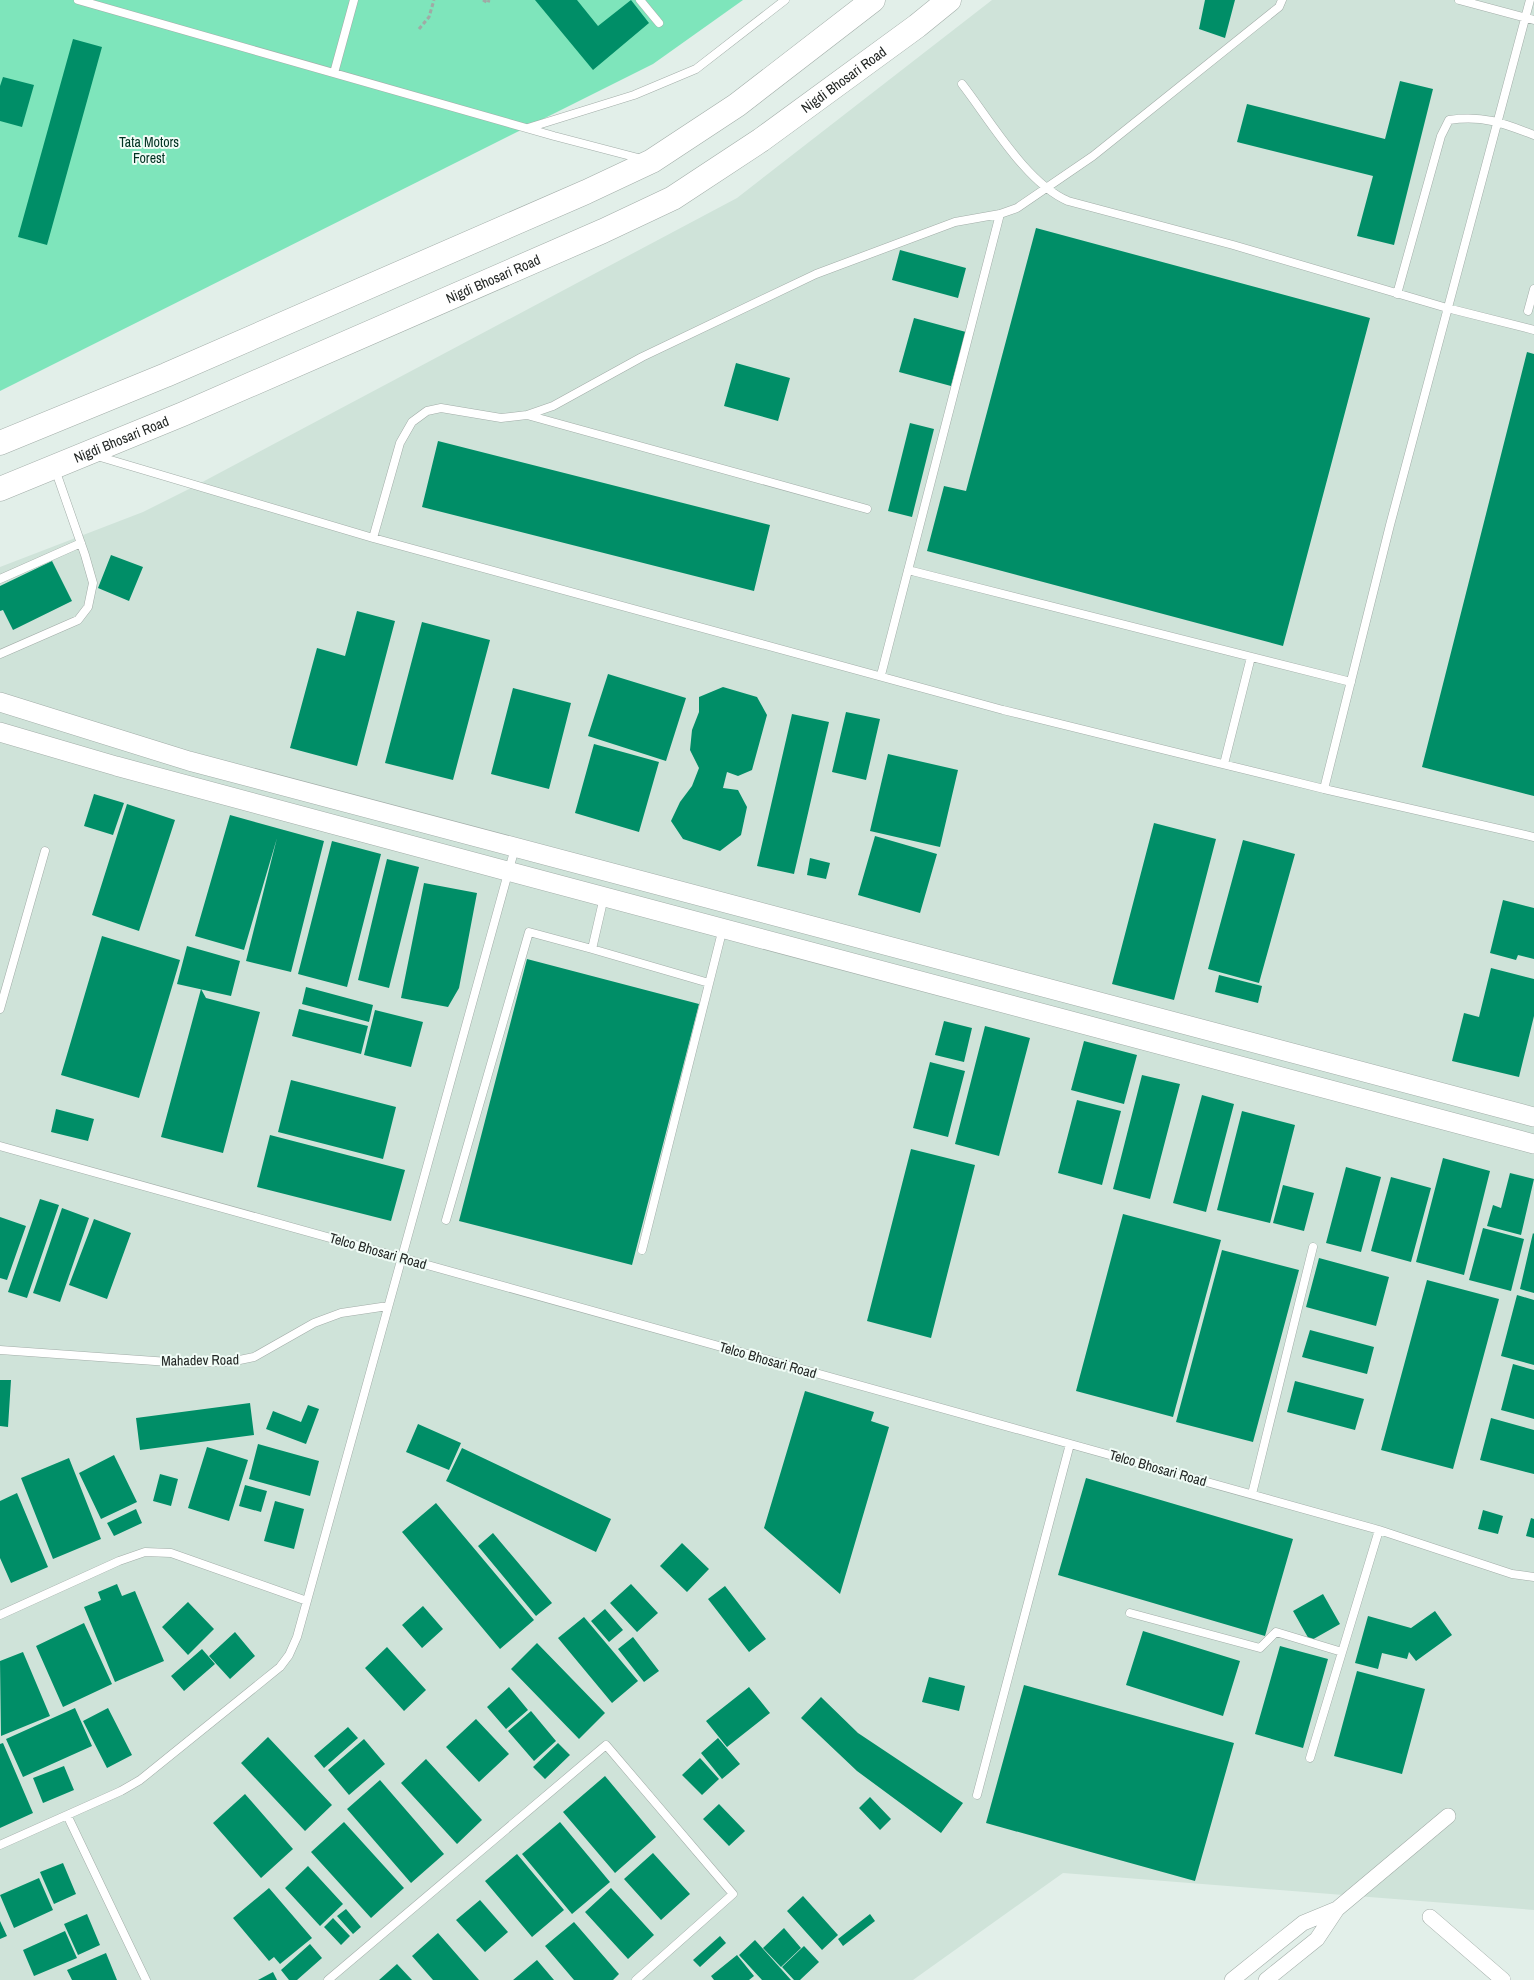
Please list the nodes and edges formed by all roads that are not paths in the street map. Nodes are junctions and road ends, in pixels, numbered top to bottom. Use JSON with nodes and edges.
{"nodes":[{"id":1,"x":78,"y":0,"type":"edge"},
{"id":2,"x":354,"y":0,"type":"edge"},
{"id":3,"x":640,"y":0,"type":"edge"},
{"id":4,"x":786,"y":0,"type":"edge"},
{"id":5,"x":873,"y":0,"type":"edge"},
{"id":6,"x":949,"y":0,"type":"edge"},
{"id":7,"x":1282,"y":0,"type":"edge"},
{"id":8,"x":1459,"y":0,"type":"edge"},
{"id":9,"x":1530,"y":0,"type":"edge"},
{"id":10,"x":1525,"y":18,"type":"junction"},
{"id":11,"x":1534,"y":20,"type":"edge"},
{"id":12,"x":658,"y":23,"type":"dead end"},
{"id":13,"x":334,"y":73,"type":"junction"},
{"id":14,"x":962,"y":84,"type":"dead end"},
{"id":15,"x":1497,"y":121,"type":"junction"},
{"id":16,"x":528,"y":128,"type":"junction"},
{"id":17,"x":1534,"y":135,"type":"edge"},
{"id":18,"x":652,"y":161,"type":"junction"},
{"id":19,"x":1045,"y":188,"type":"junction"},
{"id":20,"x":1000,"y":214,"type":"junction"},
{"id":21,"x":1534,"y":289,"type":"edge"},
{"id":22,"x":1397,"y":294,"type":"junction"},
{"id":23,"x":1447,"y":308,"type":"junction"},
{"id":24,"x":1528,"y":312,"type":"dead end"},
{"id":25,"x":1534,"y":330,"type":"edge"},
{"id":26,"x":527,"y":415,"type":"junction"},
{"id":27,"x":0,"y":443,"type":"edge"},
{"id":28,"x":88,"y":453,"type":"junction"},
{"id":29,"x":54,"y":467,"type":"junction"},
{"id":30,"x":0,"y":490,"type":"edge"},
{"id":31,"x":867,"y":509,"type":"dead end"},
{"id":32,"x":374,"y":538,"type":"junction"},
{"id":33,"x":82,"y":544,"type":"junction"},
{"id":34,"x":908,"y":570,"type":"junction"},
{"id":35,"x":0,"y":579,"type":"edge"},
{"id":36,"x":0,"y":654,"type":"edge"},
{"id":37,"x":1251,"y":657,"type":"junction"},
{"id":38,"x":881,"y":674,"type":"junction"},
{"id":39,"x":1351,"y":682,"type":"junction"},
{"id":40,"x":0,"y":702,"type":"edge"},
{"id":41,"x":0,"y":732,"type":"edge"},
{"id":42,"x":1224,"y":764,"type":"junction"},
{"id":43,"x":1324,"y":788,"type":"junction"},
{"id":44,"x":1534,"y":837,"type":"edge"},
{"id":45,"x":516,"y":846,"type":"junction"},
{"id":46,"x":45,"y":851,"type":"dead end"},
{"id":47,"x":507,"y":871,"type":"junction"},
{"id":48,"x":604,"y":897,"type":"junction"},
{"id":49,"x":723,"y":928,"type":"junction"},
{"id":50,"x":592,"y":949,"type":"junction"},
{"id":51,"x":709,"y":983,"type":"junction"},
{"id":52,"x":0,"y":1009,"type":"edge"},
{"id":53,"x":1534,"y":1117,"type":"edge"},
{"id":54,"x":1534,"y":1144,"type":"edge"},
{"id":55,"x":0,"y":1146,"type":"edge"},
{"id":56,"x":446,"y":1220,"type":"dead end"},
{"id":57,"x":1313,"y":1247,"type":"dead end"},
{"id":58,"x":642,"y":1250,"type":"dead end"},
{"id":59,"x":402,"y":1258,"type":"junction"},
{"id":60,"x":388,"y":1306,"type":"junction"},
{"id":61,"x":0,"y":1350,"type":"edge"},
{"id":62,"x":1070,"y":1444,"type":"junction"},
{"id":63,"x":1252,"y":1494,"type":"junction"},
{"id":64,"x":1379,"y":1530,"type":"junction"},
{"id":65,"x":1534,"y":1577,"type":"edge"},
{"id":66,"x":307,"y":1601,"type":"junction"},
{"id":67,"x":1130,"y":1614,"type":"dead end"},
{"id":68,"x":0,"y":1615,"type":"edge"},
{"id":69,"x":1342,"y":1652,"type":"junction"},
{"id":70,"x":1310,"y":1758,"type":"dead end"},
{"id":71,"x":977,"y":1794,"type":"dead end"},
{"id":72,"x":68,"y":1815,"type":"junction"},
{"id":73,"x":1448,"y":1816,"type":"dead end"},
{"id":74,"x":0,"y":1845,"type":"edge"},
{"id":75,"x":1337,"y":1910,"type":"junction"},
{"id":76,"x":1430,"y":1917,"type":"dead end"},
{"id":77,"x":146,"y":1980,"type":"edge"},
{"id":78,"x":328,"y":1980,"type":"edge"},
{"id":79,"x":636,"y":1980,"type":"edge"},
{"id":80,"x":1232,"y":1980,"type":"edge"},
{"id":81,"x":1266,"y":1980,"type":"edge"},
{"id":82,"x":1503,"y":1980,"type":"edge"}],
"edges":[{"from":1,"to":13,"type":"lane"},
{"from":2,"to":13,"type":"lane"},
{"from":3,"to":12,"type":"lane"},
{"from":4,"to":16,"type":"lane"},
{"from":5,"to":18,"type":"main road"},
{"from":6,"to":28,"type":"main road","name":"Nigdi Bhosari Road"},
{"from":7,"to":19,"type":"lane"},
{"from":8,"to":10,"type":"lane"},
{"from":9,"to":10,"type":"lane"},
{"from":10,"to":11,"type":"lane"},
{"from":10,"to":15,"type":"lane"},
{"from":13,"to":16,"type":"lane"},
{"from":14,"to":19,"type":"lane"},
{"from":15,"to":17,"type":"lane"},
{"from":15,"to":22,"type":"lane"},
{"from":15,"to":23,"type":"lane"},
{"from":16,"to":18,"type":"lane"},
{"from":18,"to":27,"type":"main road"},
{"from":19,"to":20,"type":"lane"},
{"from":19,"to":22,"type":"lane"},
{"from":20,"to":26,"type":"lane"},
{"from":20,"to":34,"type":"lane"},
{"from":21,"to":24,"type":"lane"},
{"from":22,"to":23,"type":"lane"},
{"from":23,"to":25,"type":"lane"},
{"from":23,"to":39,"type":"lane"},
{"from":26,"to":31,"type":"lane"},
{"from":26,"to":32,"type":"lane"},
{"from":28,"to":29,"type":"main road","name":"Nigdi Bhosari Road"},
{"from":28,"to":32,"type":"lane"},
{"from":29,"to":30,"type":"main road","name":"Nigdi Bhosari Road"},
{"from":29,"to":33,"type":"lane"},
{"from":32,"to":38,"type":"lane"},
{"from":33,"to":35,"type":"lane"},
{"from":33,"to":36,"type":"lane"},
{"from":34,"to":37,"type":"lane"},
{"from":34,"to":38,"type":"lane"},
{"from":37,"to":39,"type":"lane"},
{"from":37,"to":42,"type":"lane"},
{"from":38,"to":42,"type":"lane"},
{"from":39,"to":43,"type":"lane"},
{"from":40,"to":45,"type":"street"},
{"from":41,"to":47,"type":"street"},
{"from":42,"to":43,"type":"lane"},
{"from":43,"to":44,"type":"lane"},
{"from":45,"to":47,"type":"lane"},
{"from":45,"to":53,"type":"street"},
{"from":46,"to":52,"type":"lane"},
{"from":47,"to":48,"type":"street"},
{"from":47,"to":59,"type":"lane"},
{"from":48,"to":49,"type":"street"},
{"from":48,"to":50,"type":"lane"},
{"from":49,"to":51,"type":"lane"},
{"from":49,"to":54,"type":"street"},
{"from":50,"to":51,"type":"lane"},
{"from":50,"to":56,"type":"lane"},
{"from":51,"to":58,"type":"lane"},
{"from":55,"to":59,"type":"lane","name":"Telco Bhosari Road"},
{"from":57,"to":63,"type":"lane"},
{"from":59,"to":60,"type":"lane"},
{"from":59,"to":62,"type":"lane","name":"Telco Bhosari Road"},
{"from":60,"to":61,"type":"lane","name":"Mahadev Road"},
{"from":60,"to":66,"type":"lane"},
{"from":62,"to":63,"type":"lane","name":"Telco Bhosari Road"},
{"from":62,"to":71,"type":"lane"},
{"from":63,"to":64,"type":"lane","name":"Telco Bhosari Road"},
{"from":64,"to":65,"type":"lane","name":"Telco Bhosari Road"},
{"from":64,"to":69,"type":"lane"},
{"from":66,"to":68,"type":"lane"},
{"from":66,"to":72,"type":"lane"},
{"from":67,"to":69,"type":"lane"},
{"from":69,"to":70,"type":"lane"},
{"from":72,"to":74,"type":"lane"},
{"from":72,"to":77,"type":"lane"},
{"from":73,"to":75,"type":"street"},
{"from":75,"to":80,"type":"street"},
{"from":75,"to":81,"type":"street"},
{"from":76,"to":82,"type":"street"},
{"from":78,"to":79,"type":"lane"}]}
